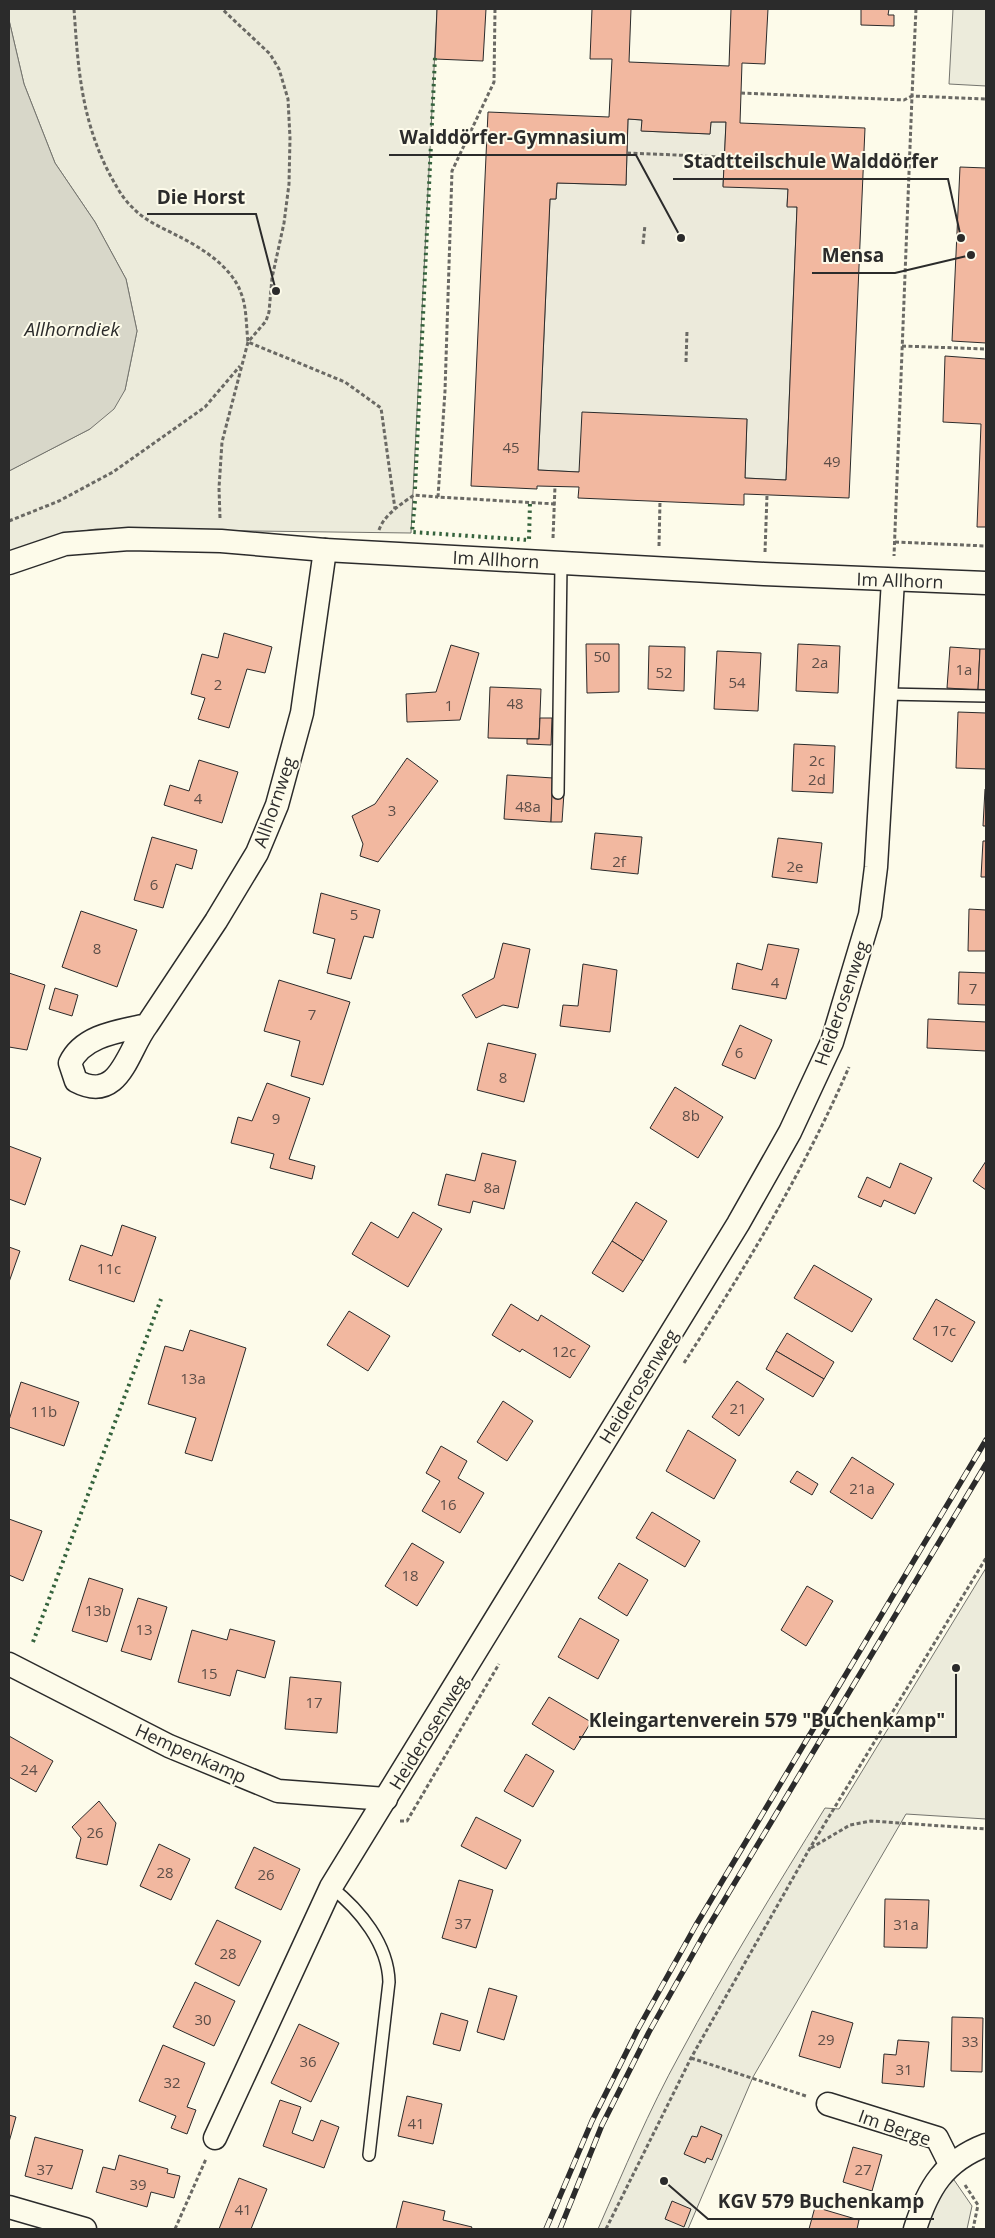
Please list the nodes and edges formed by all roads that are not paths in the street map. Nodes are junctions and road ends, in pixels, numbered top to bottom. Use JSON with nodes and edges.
{"nodes":[{"id":1,"x":325,"y":550,"type":"junction"},
{"id":2,"x":9,"y":563,"type":"edge"},
{"id":3,"x":562,"y":563,"type":"junction"},
{"id":4,"x":893,"y":580,"type":"junction"},
{"id":5,"x":986,"y":583,"type":"edge"},
{"id":6,"x":886,"y":694,"type":"junction"},
{"id":7,"x":986,"y":696,"type":"edge"},
{"id":8,"x":558,"y":793,"type":"dead end"},
{"id":9,"x":147,"y":1025,"type":"dead end"},
{"id":10,"x":9,"y":1664,"type":"edge"},
{"id":11,"x":386,"y":1799,"type":"junction"},
{"id":12,"x":332,"y":1887,"type":"junction"},
{"id":13,"x":828,"y":2104,"type":"road end"},
{"id":14,"x":215,"y":2138,"type":"road end"},
{"id":15,"x":986,"y":2145,"type":"edge"},
{"id":16,"x":370,"y":2155,"type":"dead end"},
{"id":17,"x":950,"y":2164,"type":"junction"},
{"id":18,"x":9,"y":2207,"type":"edge"},
{"id":19,"x":85,"y":2229,"type":"edge"},
{"id":20,"x":915,"y":2229,"type":"edge"}],
"edges":[{"from":1,"to":2,"type":"street","name":"Im Allhorn"},
{"from":1,"to":3,"type":"street","name":"Im Allhorn"},
{"from":1,"to":9,"type":"street","name":"Allhornweg"},
{"from":3,"to":4,"type":"street","name":"Im Allhorn"},
{"from":3,"to":8,"type":"lane"},
{"from":4,"to":5,"type":"street","name":"Im Allhorn"},
{"from":4,"to":6,"type":"street","name":"Heiderosenweg"},
{"from":6,"to":7,"type":"lane"},
{"from":6,"to":11,"type":"street","name":"Heiderosenweg"},
{"from":10,"to":11,"type":"street","name":"Hempenkamp"},
{"from":11,"to":12,"type":"street","name":"Heiderosenweg"},
{"from":12,"to":14,"type":"street","name":"Heiderosenweg"},
{"from":12,"to":16,"type":"lane"},
{"from":13,"to":17,"type":"street","name":"Im Berge"},
{"from":15,"to":17,"type":"street"},
{"from":17,"to":20,"type":"street"},
{"from":18,"to":19,"type":"street"}]}
